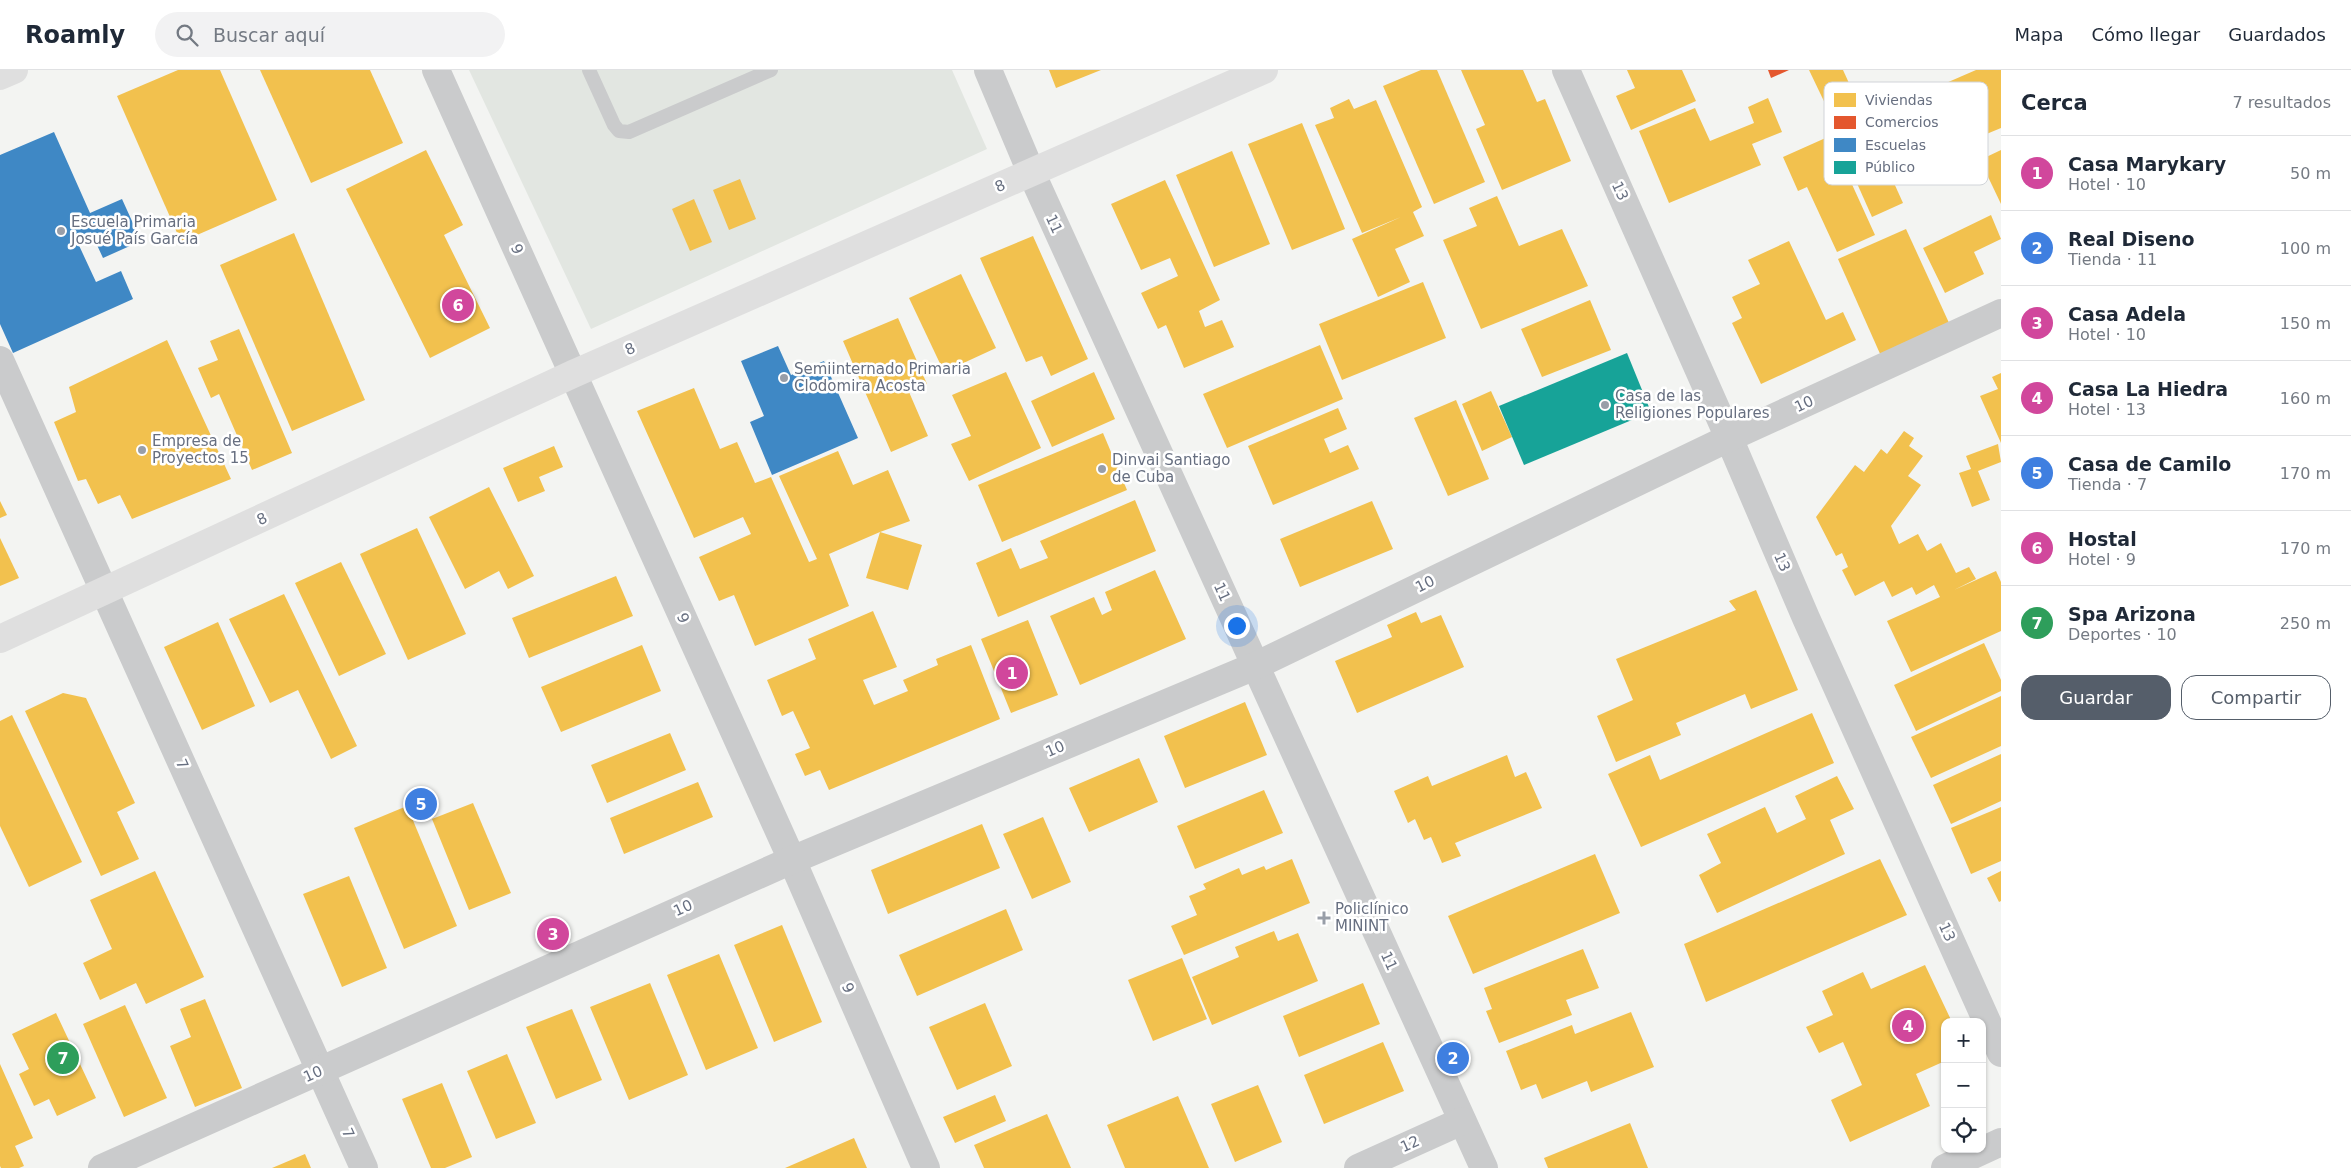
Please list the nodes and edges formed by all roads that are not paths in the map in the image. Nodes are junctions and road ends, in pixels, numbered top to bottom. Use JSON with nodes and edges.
{"nodes":[{"id":1,"x":14,"y":70,"type":"edge"},
{"id":2,"x":436,"y":70,"type":"edge"},
{"id":3,"x":589,"y":70,"type":"edge"},
{"id":4,"x":771,"y":70,"type":"edge"},
{"id":5,"x":988,"y":70,"type":"edge"},
{"id":6,"x":1264,"y":70,"type":"edge"},
{"id":7,"x":1566,"y":70,"type":"edge"},
{"id":8,"x":0,"y":76,"type":"edge"},
{"id":9,"x":1031,"y":172,"type":"junction"},
{"id":10,"x":2001,"y":313,"type":"edge"},
{"id":11,"x":0,"y":360,"type":"edge"},
{"id":12,"x":573,"y":374,"type":"junction"},
{"id":13,"x":1729,"y":438,"type":"junction"},
{"id":14,"x":105,"y":592,"type":"junction"},
{"id":15,"x":0,"y":639,"type":"edge"},
{"id":16,"x":1255,"y":666,"type":"junction"},
{"id":17,"x":792,"y":860,"type":"junction"},
{"id":18,"x":2001,"y":1053,"type":"edge"},
{"id":19,"x":320,"y":1071,"type":"junction"},
{"id":20,"x":1462,"y":1121,"type":"junction"},
{"id":21,"x":2001,"y":1142,"type":"edge"},
{"id":22,"x":102,"y":1168,"type":"edge"},
{"id":23,"x":364,"y":1168,"type":"edge"},
{"id":24,"x":926,"y":1168,"type":"edge"},
{"id":25,"x":1358,"y":1168,"type":"edge"},
{"id":26,"x":1484,"y":1168,"type":"edge"},
{"id":27,"x":1945,"y":1168,"type":"edge"}],
"edges":[{"from":1,"to":8,"type":"street"},
{"from":2,"to":12,"type":"street","name":"9"},
{"from":3,"to":4,"type":"lane"},
{"from":5,"to":9,"type":"street","name":"11"},
{"from":6,"to":9,"type":"street","name":"8"},
{"from":7,"to":13,"type":"street","name":"13"},
{"from":9,"to":12,"type":"street","name":"8"},
{"from":9,"to":16,"type":"street","name":"11"},
{"from":10,"to":13,"type":"street","name":"10"},
{"from":11,"to":14,"type":"street","name":"7"},
{"from":12,"to":14,"type":"street","name":"8"},
{"from":12,"to":17,"type":"street","name":"9"},
{"from":13,"to":16,"type":"street","name":"10"},
{"from":13,"to":18,"type":"street","name":"13"},
{"from":14,"to":15,"type":"street","name":"8"},
{"from":14,"to":19,"type":"street","name":"7"},
{"from":16,"to":17,"type":"street","name":"10"},
{"from":16,"to":20,"type":"street","name":"11"},
{"from":17,"to":19,"type":"street","name":"10"},
{"from":17,"to":24,"type":"street","name":"9"},
{"from":19,"to":22,"type":"street","name":"10"},
{"from":19,"to":23,"type":"street","name":"7"},
{"from":20,"to":25,"type":"street","name":"12"},
{"from":20,"to":26,"type":"street","name":"11"},
{"from":21,"to":27,"type":"street"}]}
